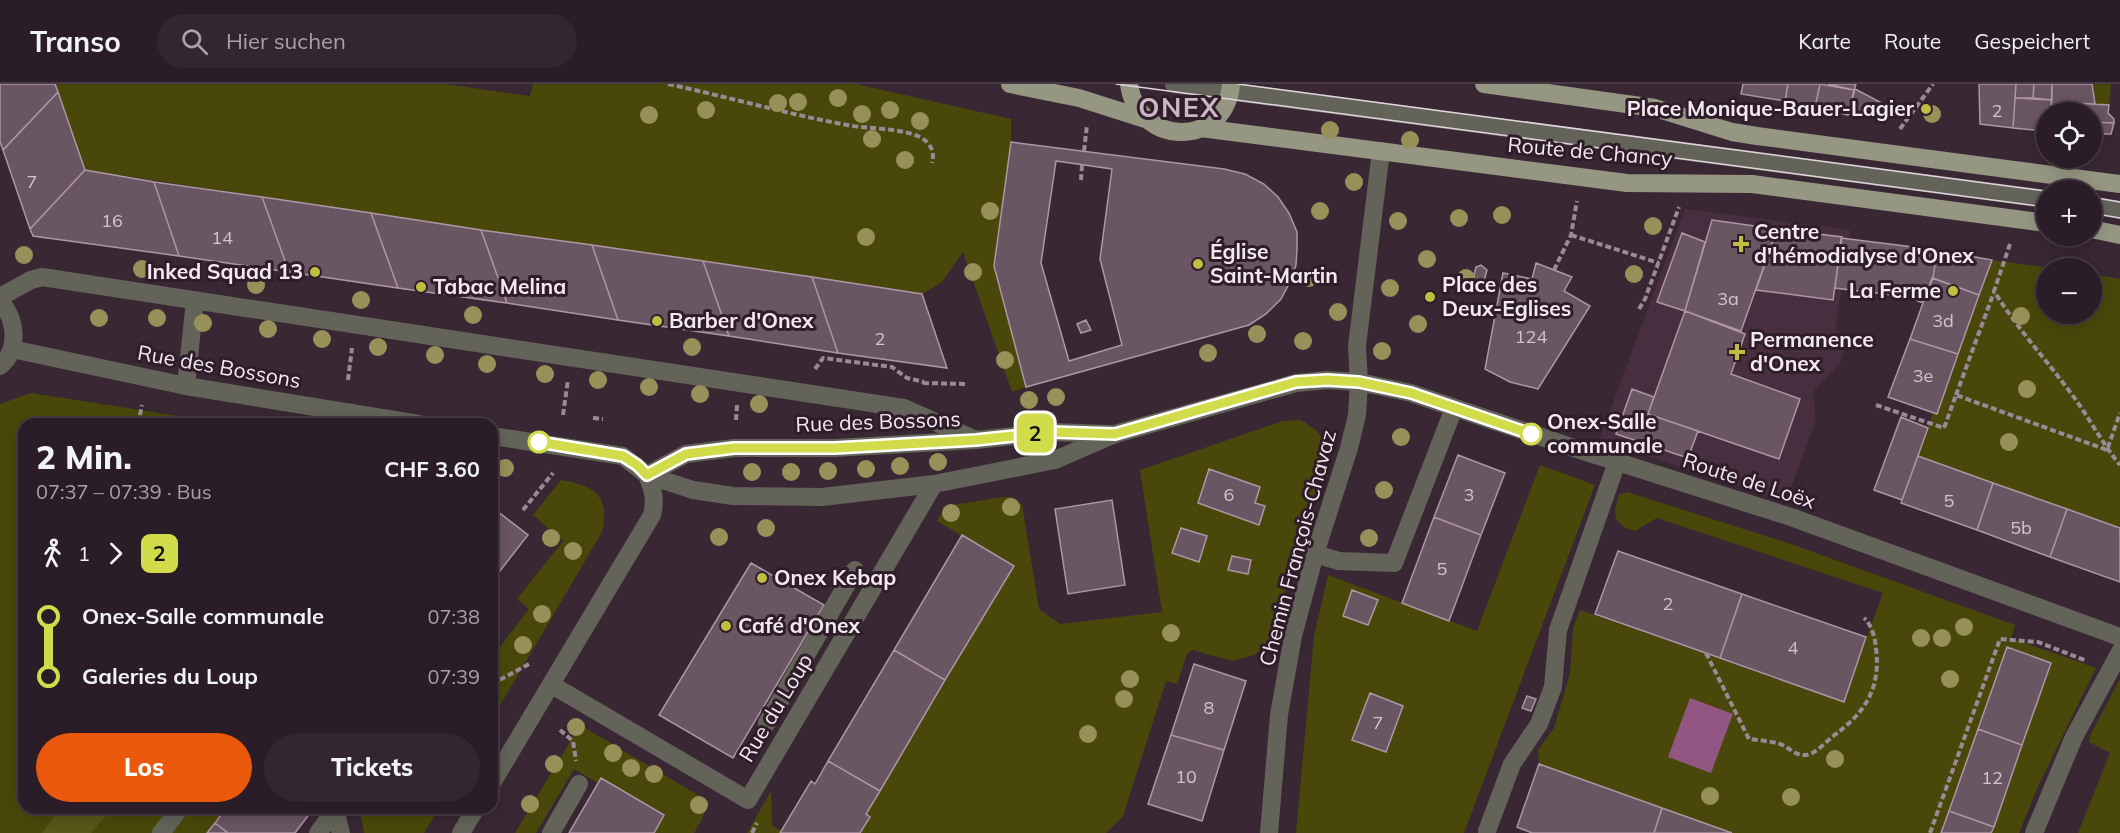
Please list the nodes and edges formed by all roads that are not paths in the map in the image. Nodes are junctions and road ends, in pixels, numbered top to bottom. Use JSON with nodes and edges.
{"nodes":[{"id":1,"x":1010,"y":84,"type":"edge"},
{"id":2,"x":1129,"y":84,"type":"edge"},
{"id":3,"x":1174,"y":84,"type":"edge"},
{"id":4,"x":1485,"y":84,"type":"edge"},
{"id":5,"x":1231,"y":88,"type":"edge"},
{"id":6,"x":1145,"y":119,"type":"junction"},
{"id":7,"x":1201,"y":128,"type":"junction"},
{"id":8,"x":1381,"y":151,"type":"junction"},
{"id":9,"x":2120,"y":184,"type":"edge"},
{"id":10,"x":2036,"y":198,"type":"edge"},
{"id":11,"x":2102,"y":207,"type":"edge"},
{"id":12,"x":2120,"y":210,"type":"edge"},
{"id":13,"x":2036,"y":222,"type":"edge"},
{"id":14,"x":2102,"y":232,"type":"edge"},
{"id":15,"x":2120,"y":236,"type":"edge"},
{"id":16,"x":0,"y":299,"type":"edge"},
{"id":17,"x":195,"y":300,"type":"junction"},
{"id":18,"x":12,"y":349,"type":"junction"},
{"id":19,"x":0,"y":366,"type":"edge"},
{"id":20,"x":1359,"y":382,"type":"junction"},
{"id":21,"x":186,"y":386,"type":"junction"},
{"id":22,"x":1454,"y":408,"type":"junction"},
{"id":23,"x":382,"y":418,"type":"edge"},
{"id":24,"x":1115,"y":434,"type":"junction"},
{"id":25,"x":498,"y":437,"type":"edge"},
{"id":26,"x":976,"y":440,"type":"junction"},
{"id":27,"x":1617,"y":462,"type":"junction"},
{"id":28,"x":647,"y":475,"type":"junction"},
{"id":29,"x":934,"y":484,"type":"junction"},
{"id":30,"x":1315,"y":554,"type":"junction"},
{"id":31,"x":855,"y":570,"type":"dead end"},
{"id":32,"x":2120,"y":637,"type":"edge"},
{"id":33,"x":2120,"y":652,"type":"edge"},
{"id":34,"x":552,"y":685,"type":"junction"},
{"id":35,"x":767,"y":723,"type":"dead end"},
{"id":36,"x":498,"y":773,"type":"edge"},
{"id":37,"x":579,"y":784,"type":"dead end"},
{"id":38,"x":175,"y":814,"type":"edge"},
{"id":39,"x":332,"y":814,"type":"edge"},
{"id":40,"x":336,"y":814,"type":"edge"},
{"id":41,"x":472,"y":814,"type":"edge"},
{"id":42,"x":1487,"y":831,"type":"dead end"},
{"id":43,"x":161,"y":833,"type":"edge"},
{"id":44,"x":318,"y":833,"type":"edge"},
{"id":45,"x":341,"y":833,"type":"edge"},
{"id":46,"x":461,"y":833,"type":"edge"},
{"id":47,"x":551,"y":833,"type":"edge"},
{"id":48,"x":1269,"y":833,"type":"edge"},
{"id":49,"x":2034,"y":833,"type":"edge"}],
"edges":[{"from":1,"to":6,"type":"main road"},
{"from":2,"to":6,"type":"main road"},
{"from":3,"to":5,"type":"street"},
{"from":4,"to":9,"type":"main road","name":"Route de Chancy"},
{"from":5,"to":7,"type":"main road"},
{"from":5,"to":10,"type":"street"},
{"from":6,"to":7,"type":"main road","name":"Route de Chancy"},
{"from":7,"to":8,"type":"main road","name":"Route de Chancy"},
{"from":8,"to":13,"type":"main road","name":"Route de Chancy"},
{"from":8,"to":20,"type":"street"},
{"from":11,"to":12,"type":"street"},
{"from":14,"to":15,"type":"main road"},
{"from":16,"to":17,"type":"street"},
{"from":16,"to":18,"type":"street"},
{"from":17,"to":21,"type":"street"},
{"from":17,"to":26,"type":"street"},
{"from":18,"to":19,"type":"street"},
{"from":18,"to":21,"type":"street","name":"Rue des Bossons"},
{"from":20,"to":22,"type":"street","name":"Route de Loëx"},
{"from":20,"to":24,"type":"street","name":"Rue des Bossons"},
{"from":20,"to":30,"type":"street","name":"Chemin François-Chavaz"},
{"from":21,"to":23,"type":"street","name":"Rue des Bossons"},
{"from":22,"to":27,"type":"street","name":"Route de Loëx"},
{"from":22,"to":30,"type":"street"},
{"from":24,"to":26,"type":"street","name":"Rue des Bossons"},
{"from":24,"to":29,"type":"street","name":"Rue des Bossons"},
{"from":25,"to":28,"type":"street","name":"Rue des Bossons"},
{"from":26,"to":28,"type":"street","name":"Rue des Bossons"},
{"from":27,"to":32,"type":"street","name":"Route de Loëx"},
{"from":27,"to":42,"type":"street"},
{"from":28,"to":29,"type":"street","name":"Rue des Bossons"},
{"from":28,"to":34,"type":"street"},
{"from":29,"to":34,"type":"street","name":"Rue du Loup"},
{"from":30,"to":48,"type":"street","name":"Chemin François-Chavaz"},
{"from":31,"to":35,"type":"street"},
{"from":33,"to":49,"type":"street"},
{"from":34,"to":36,"type":"street"},
{"from":37,"to":47,"type":"street"},
{"from":38,"to":43,"type":"street"},
{"from":39,"to":44,"type":"street"},
{"from":40,"to":45,"type":"street"},
{"from":41,"to":46,"type":"street"}]}
